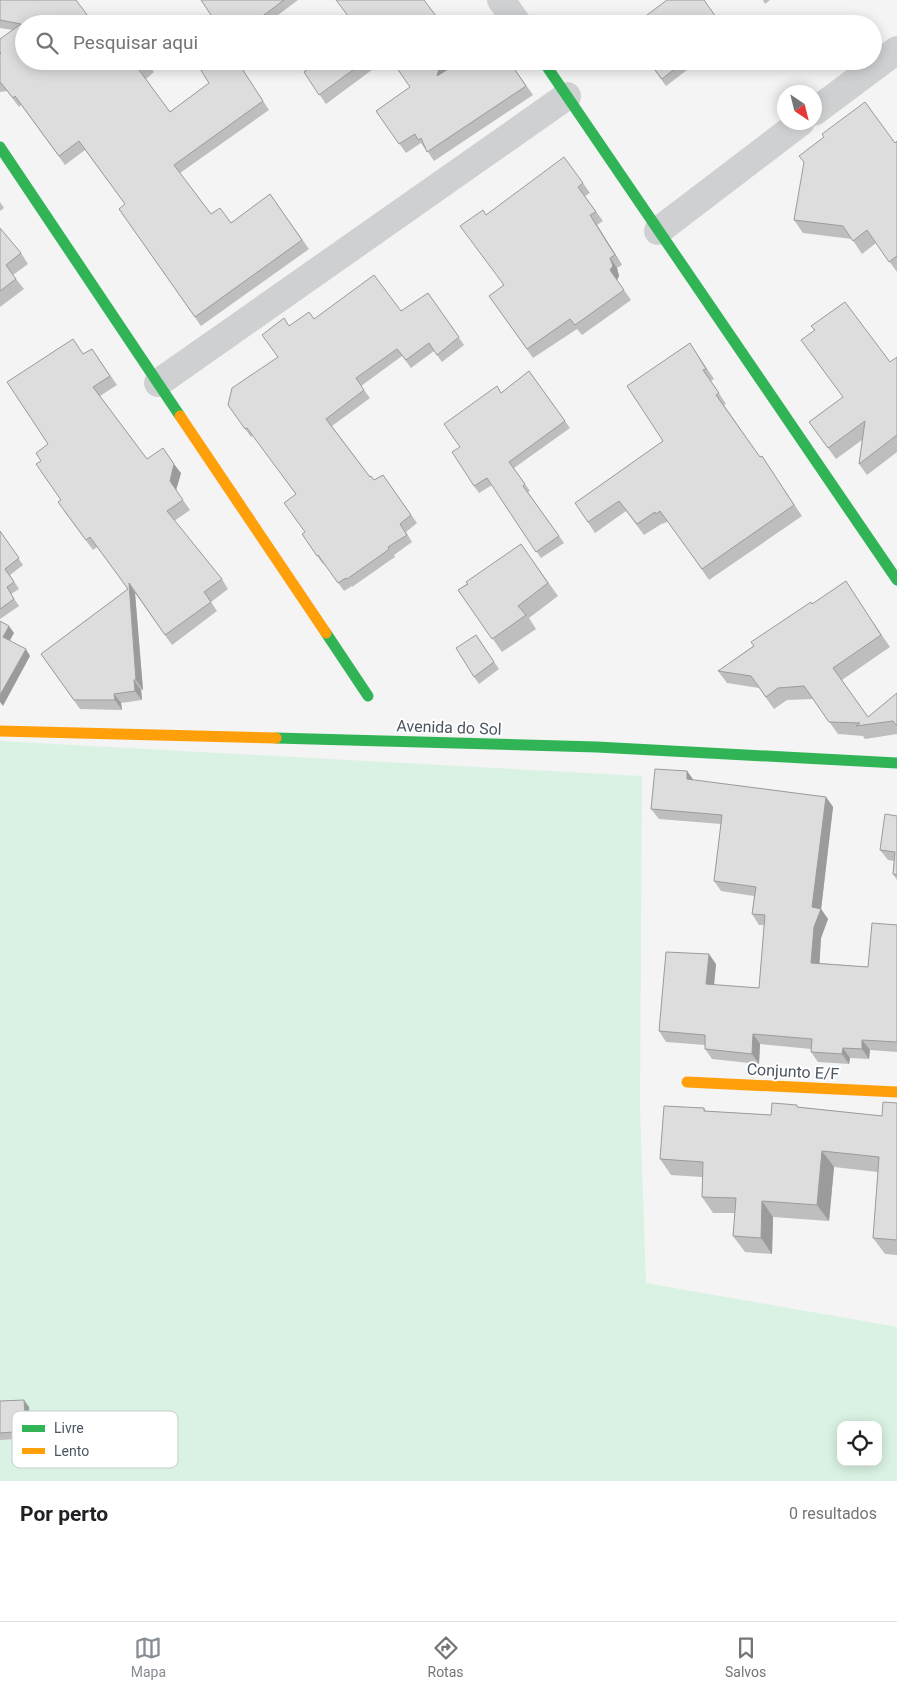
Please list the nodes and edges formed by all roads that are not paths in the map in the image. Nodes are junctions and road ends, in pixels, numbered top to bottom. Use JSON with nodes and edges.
{"nodes":[{"id":1,"x":502,"y":0,"type":"edge"},
{"id":2,"x":512,"y":15,"type":"edge"},
{"id":3,"x":897,"y":50,"type":"edge"},
{"id":4,"x":882,"y":61,"type":"edge"},
{"id":5,"x":549,"y":70,"type":"edge"},
{"id":6,"x":870,"y":70,"type":"edge"},
{"id":7,"x":567,"y":96,"type":"junction"},
{"id":8,"x":822,"y":106,"type":"edge"},
{"id":9,"x":791,"y":130,"type":"edge"},
{"id":10,"x":0,"y":147,"type":"edge"},
{"id":11,"x":658,"y":231,"type":"junction"},
{"id":12,"x":158,"y":384,"type":"junction"},
{"id":13,"x":897,"y":580,"type":"edge"},
{"id":14,"x":368,"y":696,"type":"dead end"},
{"id":15,"x":0,"y":731,"type":"edge"},
{"id":16,"x":897,"y":762,"type":"edge"},
{"id":17,"x":687,"y":1082,"type":"dead end"},
{"id":18,"x":897,"y":1092,"type":"edge"}],
"edges":[{"from":1,"to":2,"type":"street"},
{"from":3,"to":4,"type":"street"},
{"from":5,"to":7,"type":"street"},
{"from":6,"to":8,"type":"street"},
{"from":7,"to":11,"type":"street"},
{"from":7,"to":12,"type":"street"},
{"from":9,"to":11,"type":"street"},
{"from":10,"to":12,"type":"street"},
{"from":11,"to":13,"type":"street"},
{"from":12,"to":14,"type":"street"},
{"from":15,"to":16,"type":"street","name":"Avenida do Sol"},
{"from":17,"to":18,"type":"street","name":"Conjunto E/F"}]}
